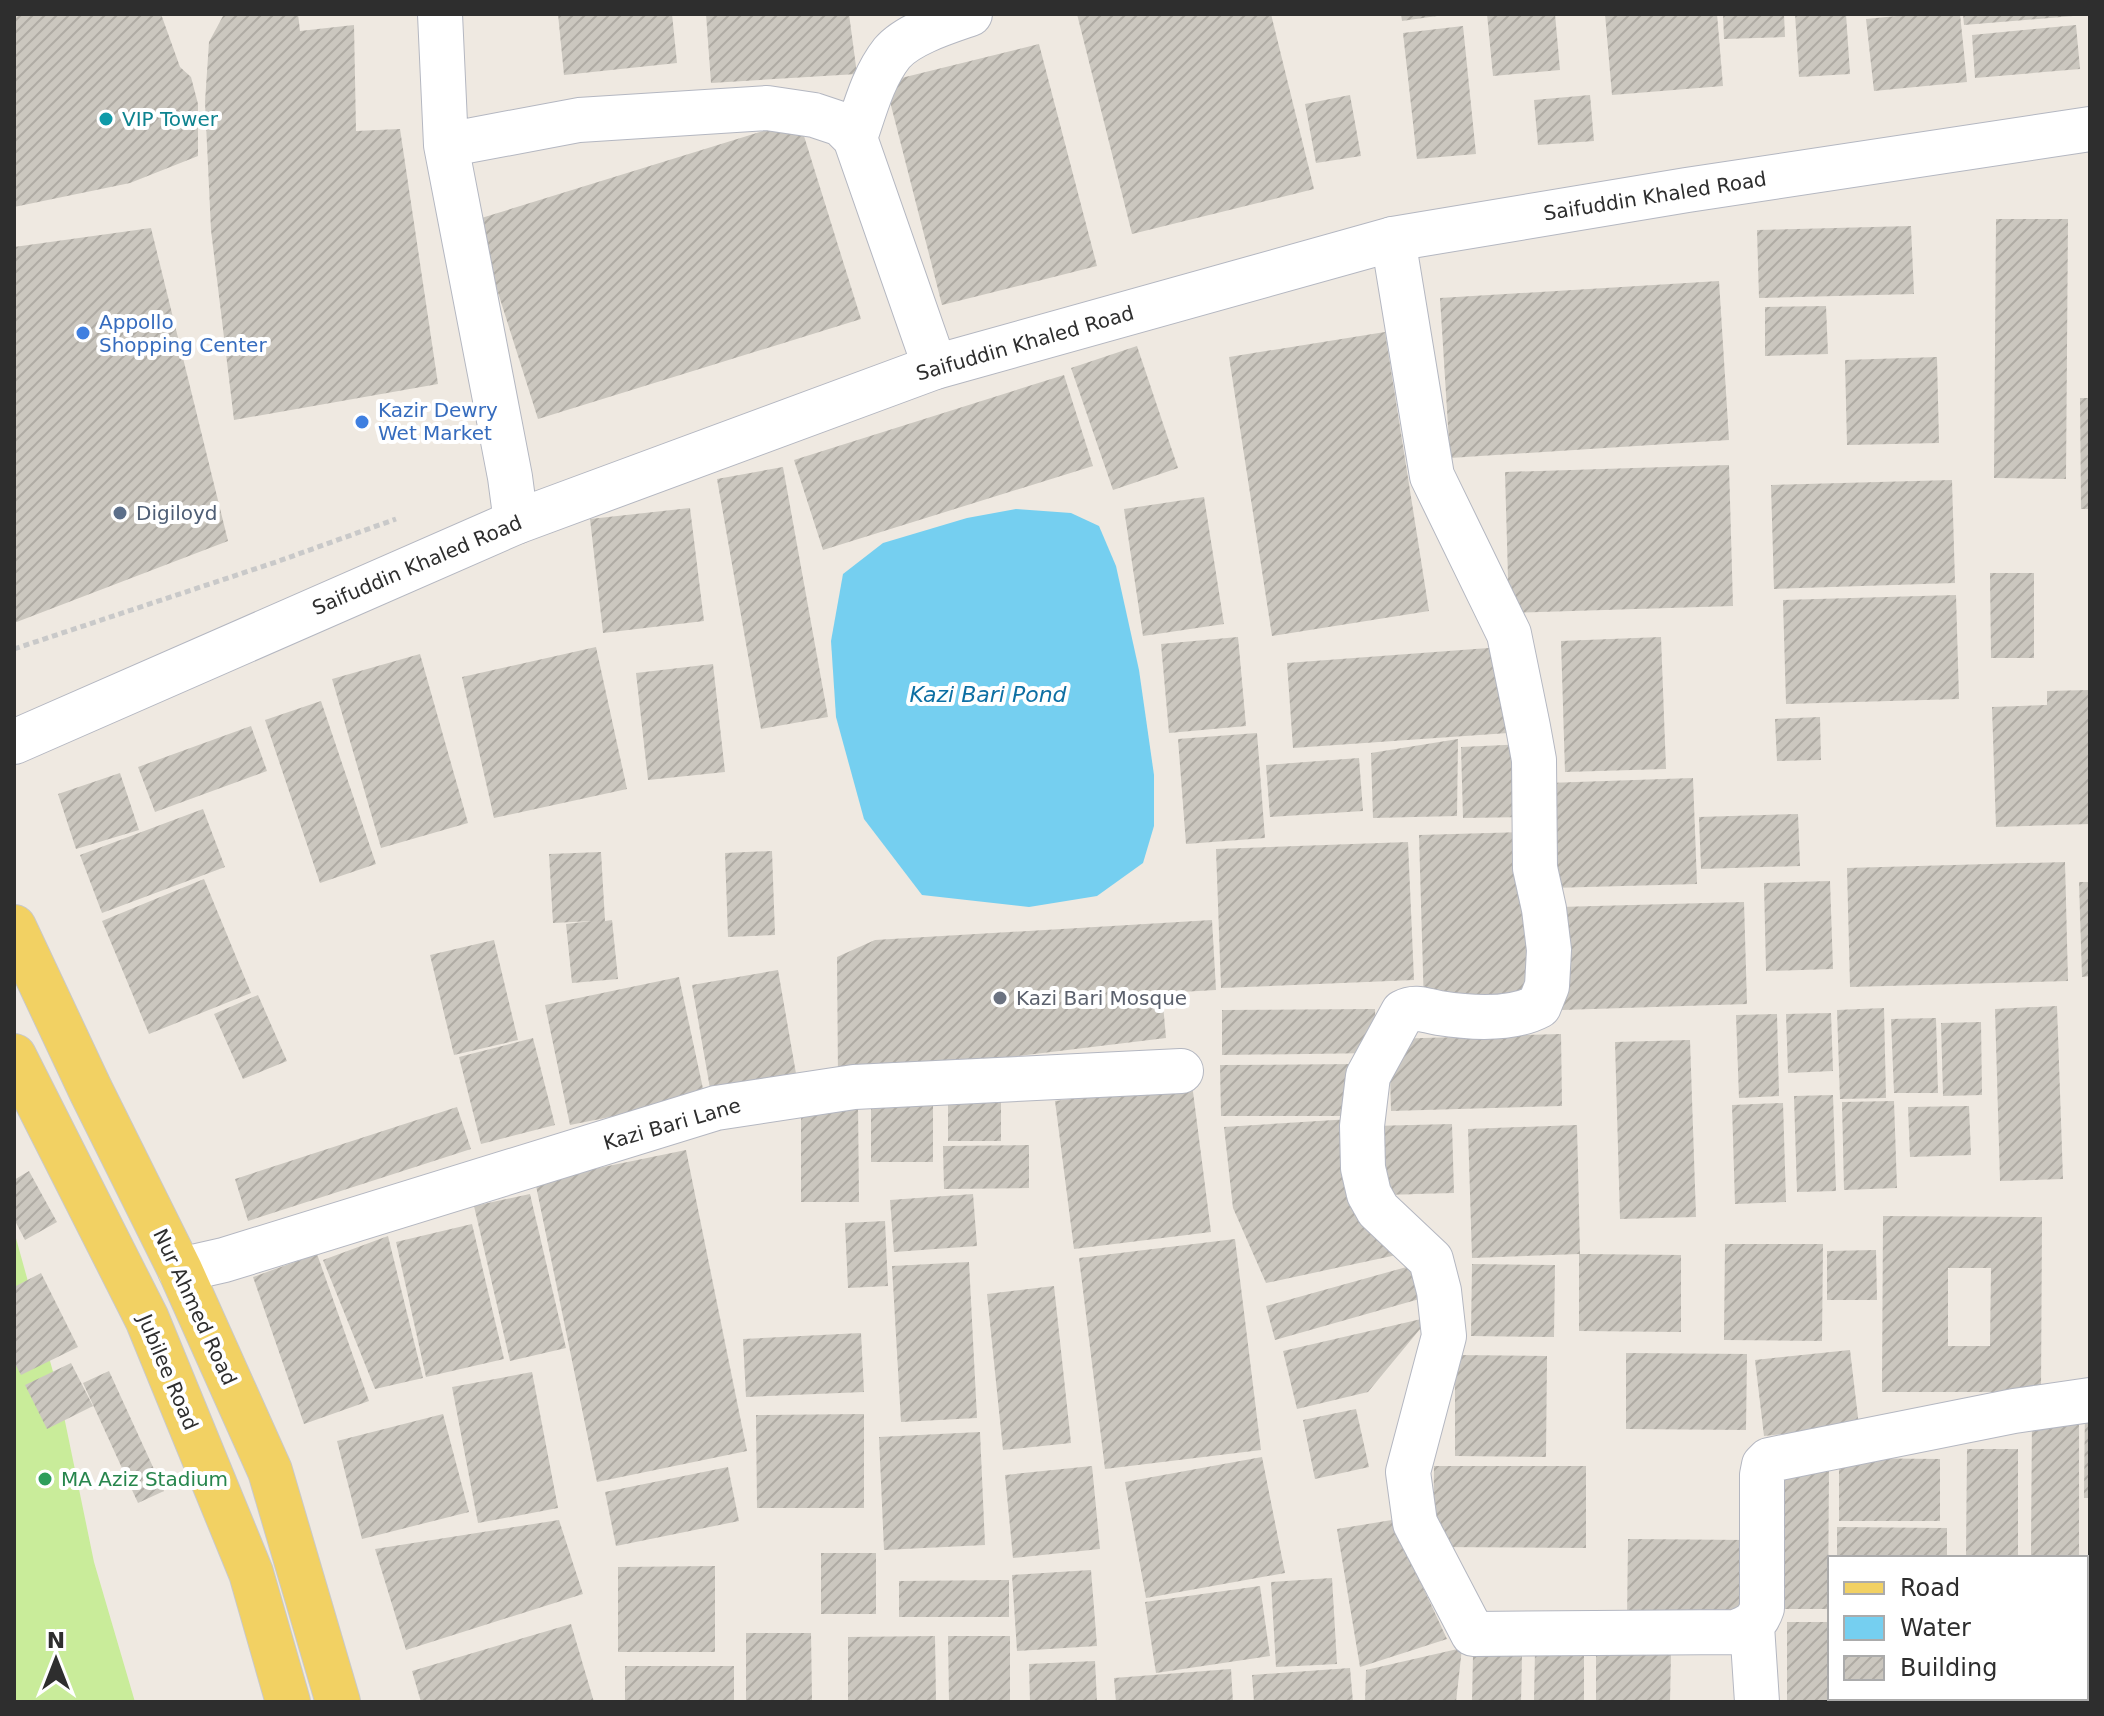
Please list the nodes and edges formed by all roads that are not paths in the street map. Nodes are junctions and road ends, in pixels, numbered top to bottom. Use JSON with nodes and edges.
{"nodes":[{"id":1,"x":440,"y":14,"type":"edge"},
{"id":2,"x":970,"y":14,"type":"edge"},
{"id":3,"x":2090,"y":129,"type":"edge"},
{"id":4,"x":855,"y":138,"type":"junction"},
{"id":5,"x":446,"y":145,"type":"junction"},
{"id":6,"x":1393,"y":239,"type":"junction"},
{"id":7,"x":935,"y":367,"type":"junction"},
{"id":8,"x":516,"y":522,"type":"junction"},
{"id":9,"x":14,"y":742,"type":"edge"},
{"id":10,"x":14,"y":927,"type":"edge"},
{"id":11,"x":14,"y":1056,"type":"edge"},
{"id":12,"x":1181,"y":1071,"type":"dead end"},
{"id":13,"x":180,"y":1270,"type":"junction"},
{"id":14,"x":2090,"y":1400,"type":"edge"},
{"id":15,"x":1752,"y":1626,"type":"junction"},
{"id":16,"x":288,"y":1702,"type":"edge"},
{"id":17,"x":338,"y":1702,"type":"edge"},
{"id":18,"x":1757,"y":1702,"type":"edge"}],
"edges":[{"from":1,"to":5,"type":"street"},
{"from":2,"to":4,"type":"street"},
{"from":3,"to":6,"type":"street","name":"Saifuddin Khaled Road"},
{"from":4,"to":5,"type":"street"},
{"from":4,"to":7,"type":"street"},
{"from":5,"to":8,"type":"street"},
{"from":6,"to":7,"type":"street","name":"Saifuddin Khaled Road"},
{"from":6,"to":15,"type":"street"},
{"from":7,"to":8,"type":"street","name":"Saifuddin Khaled Road"},
{"from":8,"to":9,"type":"street","name":"Saifuddin Khaled Road"},
{"from":10,"to":13,"type":"main road","name":"Nur Ahmed Road"},
{"from":11,"to":16,"type":"main road","name":"Jubilee Road"},
{"from":12,"to":13,"type":"street","name":"Kazi Bari Lane"},
{"from":13,"to":17,"type":"main road","name":"Nur Ahmed Road"},
{"from":14,"to":15,"type":"street"},
{"from":15,"to":18,"type":"street"}]}
